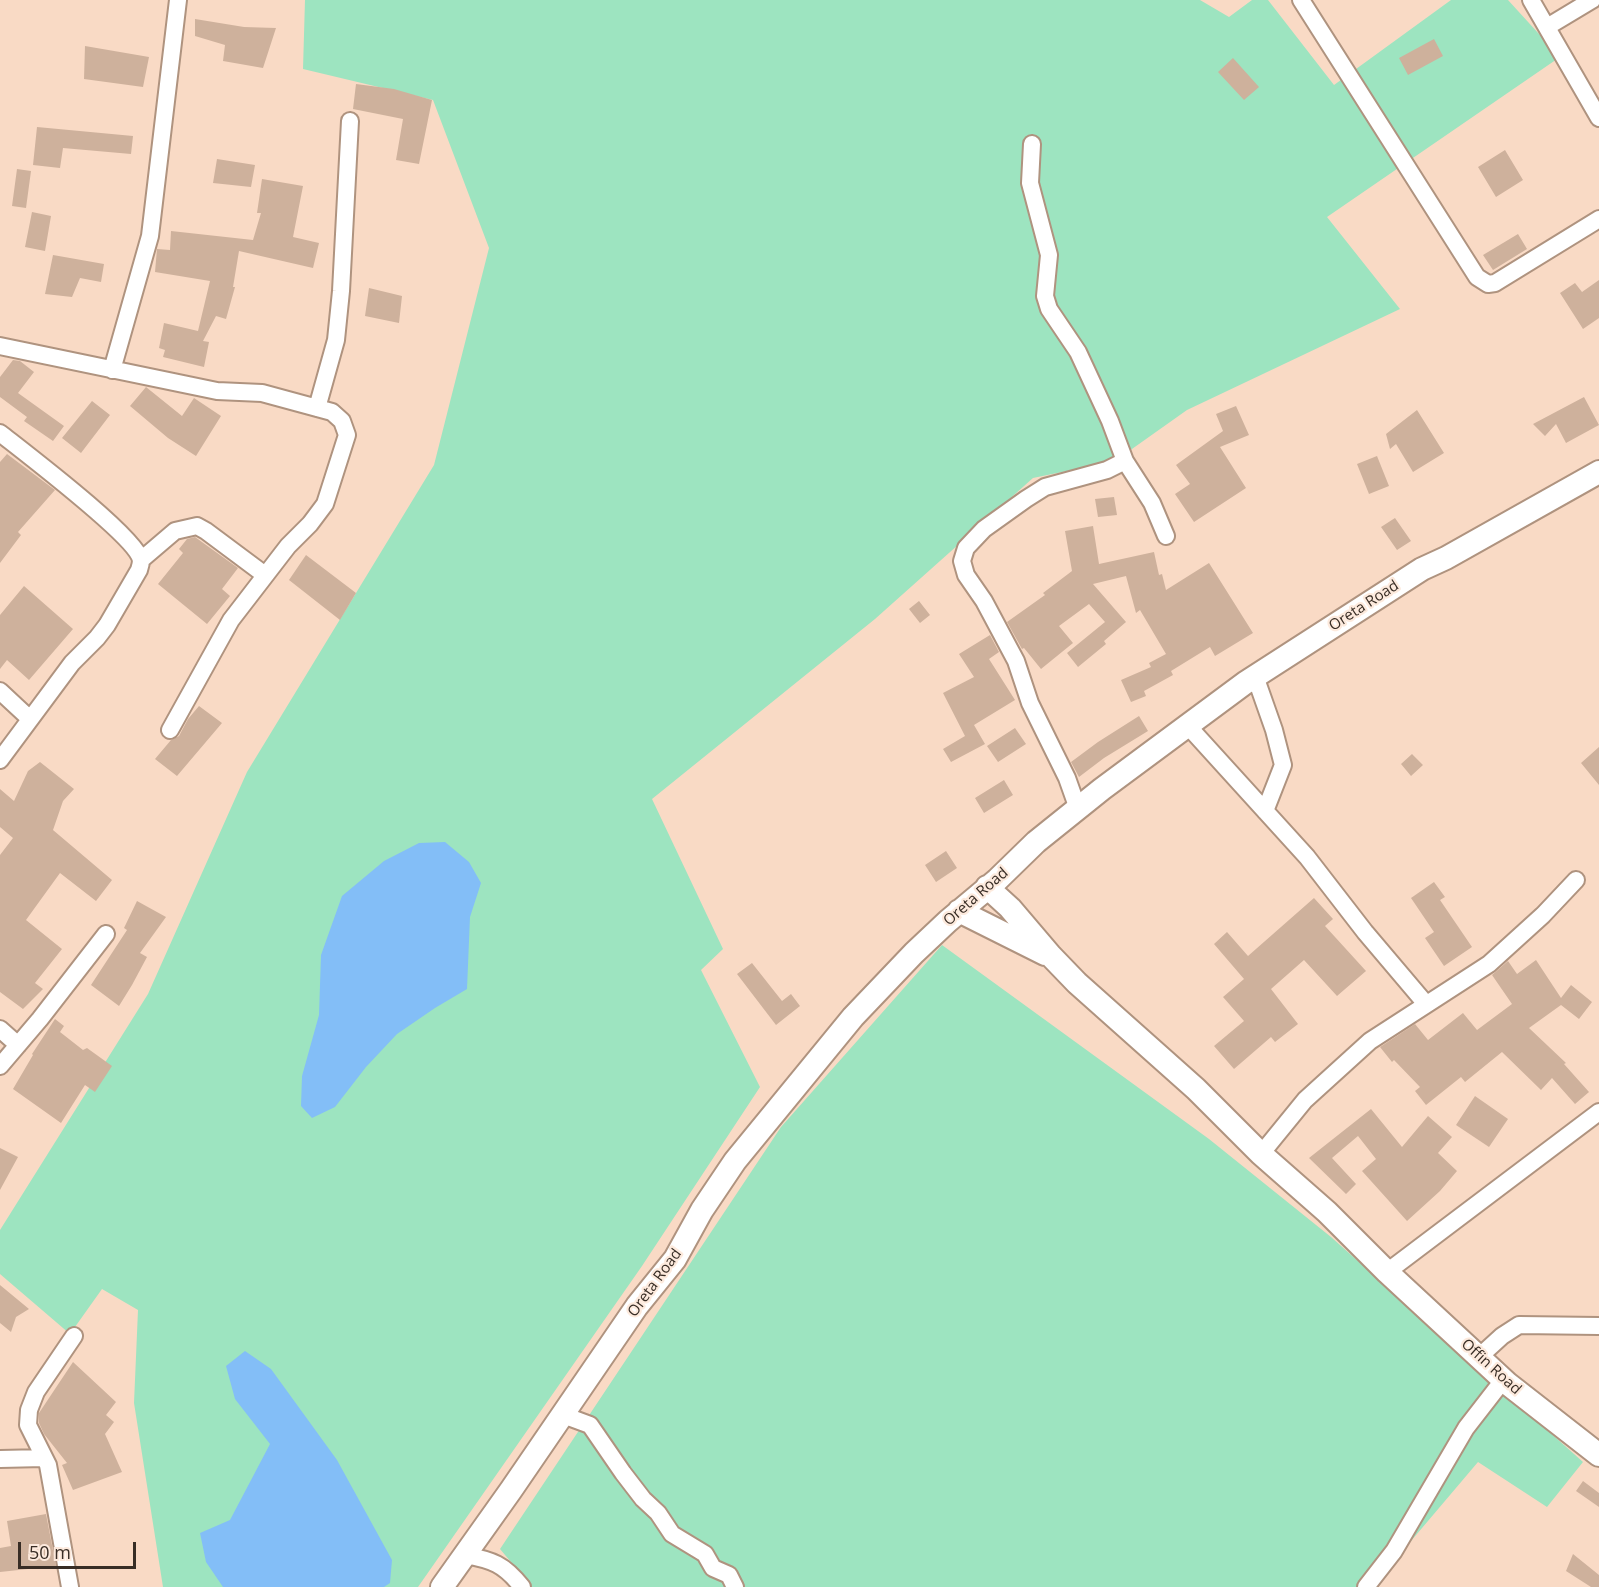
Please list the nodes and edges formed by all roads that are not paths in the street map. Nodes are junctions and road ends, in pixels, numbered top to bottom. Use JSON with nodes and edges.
{"nodes":[{"id":1,"x":178,"y":0,"type":"edge"},
{"id":2,"x":1300,"y":0,"type":"edge"},
{"id":3,"x":1531,"y":0,"type":"edge"},
{"id":4,"x":1592,"y":0,"type":"edge"},
{"id":5,"x":1547,"y":27,"type":"junction"},
{"id":6,"x":1599,"y":118,"type":"edge"},
{"id":7,"x":350,"y":122,"type":"dead end"},
{"id":8,"x":1032,"y":144,"type":"dead end"},
{"id":9,"x":1599,"y":219,"type":"edge"},
{"id":10,"x":0,"y":346,"type":"edge"},
{"id":11,"x":112,"y":370,"type":"junction"},
{"id":12,"x":317,"y":408,"type":"junction"},
{"id":13,"x":0,"y":433,"type":"edge"},
{"id":14,"x":1125,"y":461,"type":"junction"},
{"id":15,"x":1599,"y":472,"type":"edge"},
{"id":16,"x":1166,"y":536,"type":"dead end"},
{"id":17,"x":141,"y":560,"type":"junction"},
{"id":18,"x":266,"y":575,"type":"junction"},
{"id":19,"x":1255,"y":676,"type":"junction"},
{"id":20,"x":0,"y":691,"type":"edge"},
{"id":21,"x":30,"y":719,"type":"junction"},
{"id":22,"x":1188,"y":726,"type":"junction"},
{"id":23,"x":170,"y":730,"type":"dead end"},
{"id":24,"x":0,"y":760,"type":"edge"},
{"id":25,"x":1078,"y":809,"type":"junction"},
{"id":26,"x":1265,"y":811,"type":"junction"},
{"id":27,"x":1576,"y":880,"type":"dead end"},
{"id":28,"x":987,"y":888,"type":"junction"},
{"id":29,"x":959,"y":911,"type":"junction"},
{"id":30,"x":106,"y":934,"type":"dead end"},
{"id":31,"x":1050,"y":956,"type":"junction"},
{"id":32,"x":1426,"y":1004,"type":"junction"},
{"id":33,"x":0,"y":1029,"type":"edge"},
{"id":34,"x":18,"y":1044,"type":"junction"},
{"id":35,"x":0,"y":1066,"type":"edge"},
{"id":36,"x":1599,"y":1112,"type":"edge"},
{"id":37,"x":1261,"y":1154,"type":"junction"},
{"id":38,"x":1387,"y":1272,"type":"junction"},
{"id":39,"x":1599,"y":1326,"type":"edge"},
{"id":40,"x":74,"y":1336,"type":"dead end"},
{"id":41,"x":1479,"y":1357,"type":"junction"},
{"id":42,"x":1504,"y":1379,"type":"junction"},
{"id":43,"x":563,"y":1415,"type":"junction"},
{"id":44,"x":1599,"y":1455,"type":"edge"},
{"id":45,"x":44,"y":1458,"type":"junction"},
{"id":46,"x":0,"y":1459,"type":"edge"},
{"id":47,"x":465,"y":1555,"type":"junction"},
{"id":48,"x":70,"y":1587,"type":"edge"},
{"id":49,"x":442,"y":1587,"type":"edge"},
{"id":50,"x":522,"y":1587,"type":"edge"},
{"id":51,"x":735,"y":1587,"type":"edge"},
{"id":52,"x":1366,"y":1587,"type":"edge"}],
"edges":[{"from":1,"to":11,"type":"street"},
{"from":2,"to":9,"type":"street"},
{"from":3,"to":5,"type":"street"},
{"from":4,"to":5,"type":"street"},
{"from":5,"to":6,"type":"street"},
{"from":7,"to":12,"type":"street"},
{"from":8,"to":14,"type":"street"},
{"from":10,"to":11,"type":"street"},
{"from":11,"to":12,"type":"street"},
{"from":12,"to":18,"type":"street"},
{"from":13,"to":17,"type":"street"},
{"from":14,"to":16,"type":"street"},
{"from":14,"to":25,"type":"street"},
{"from":15,"to":19,"type":"street","name":"Oreta Road"},
{"from":17,"to":18,"type":"street"},
{"from":17,"to":21,"type":"street"},
{"from":18,"to":23,"type":"street"},
{"from":19,"to":22,"type":"street","name":"Oreta Road"},
{"from":19,"to":26,"type":"street"},
{"from":20,"to":21,"type":"street"},
{"from":21,"to":24,"type":"street"},
{"from":22,"to":25,"type":"street","name":"Oreta Road"},
{"from":22,"to":26,"type":"street"},
{"from":25,"to":28,"type":"street","name":"Oreta Road"},
{"from":26,"to":32,"type":"street"},
{"from":27,"to":32,"type":"street"},
{"from":28,"to":29,"type":"street","name":"Oreta Road"},
{"from":28,"to":31,"type":"street"},
{"from":29,"to":31,"type":"street"},
{"from":29,"to":43,"type":"street","name":"Oreta Road"},
{"from":30,"to":34,"type":"street"},
{"from":31,"to":37,"type":"street","name":"Offin Road"},
{"from":32,"to":37,"type":"street"},
{"from":33,"to":34,"type":"street"},
{"from":34,"to":35,"type":"street"},
{"from":36,"to":38,"type":"street"},
{"from":37,"to":38,"type":"street","name":"Offin Road"},
{"from":38,"to":41,"type":"street","name":"Offin Road"},
{"from":39,"to":41,"type":"street"},
{"from":40,"to":45,"type":"street"},
{"from":41,"to":42,"type":"street","name":"Offin Road"},
{"from":42,"to":44,"type":"street","name":"Offin Road"},
{"from":42,"to":52,"type":"street"},
{"from":43,"to":47,"type":"street","name":"Oreta Road"},
{"from":43,"to":51,"type":"street"},
{"from":45,"to":46,"type":"street"},
{"from":45,"to":48,"type":"street"},
{"from":47,"to":49,"type":"street","name":"Oreta Road"},
{"from":47,"to":50,"type":"street"}]}
